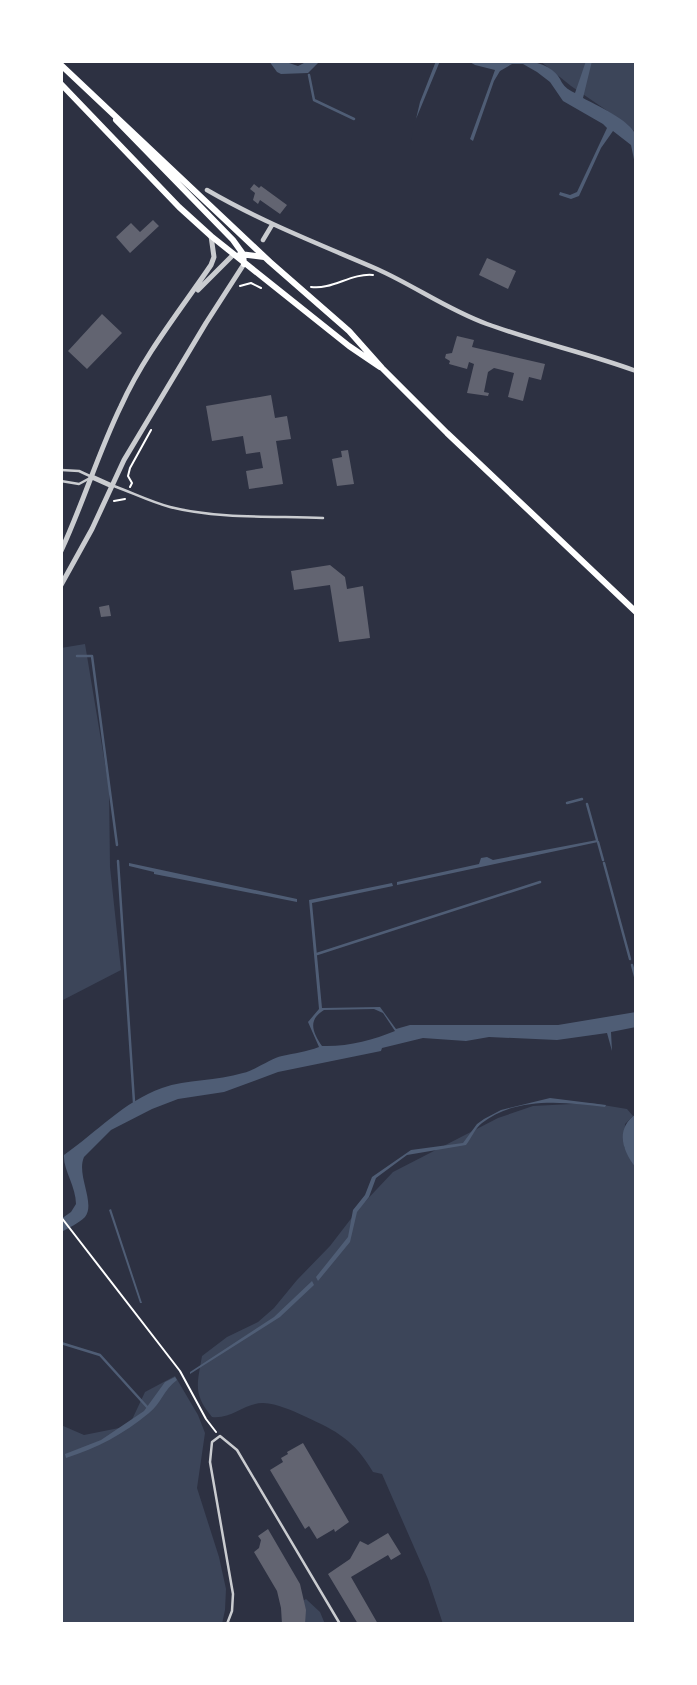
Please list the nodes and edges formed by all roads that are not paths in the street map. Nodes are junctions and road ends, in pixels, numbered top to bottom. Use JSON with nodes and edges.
{"nodes":[{"id":1,"x":61,"y":65,"type":"edge"},
{"id":2,"x":61,"y":84,"type":"edge"},
{"id":3,"x":86,"y":88,"type":"junction"},
{"id":4,"x":207,"y":190,"type":"dead end"},
{"id":5,"x":272,"y":225,"type":"junction"},
{"id":6,"x":211,"y":236,"type":"junction"},
{"id":7,"x":263,"y":240,"type":"dead end"},
{"id":8,"x":243,"y":254,"type":"junction"},
{"id":9,"x":233,"y":255,"type":"junction"},
{"id":10,"x":265,"y":258,"type":"junction"},
{"id":11,"x":244,"y":264,"type":"junction"},
{"id":12,"x":188,"y":300,"type":"junction"},
{"id":13,"x":382,"y":368,"type":"junction"},
{"id":14,"x":636,"y":371,"type":"edge"},
{"id":15,"x":61,"y":470,"type":"edge"},
{"id":16,"x":92,"y":477,"type":"junction"},
{"id":17,"x":61,"y":481,"type":"edge"},
{"id":18,"x":112,"y":486,"type":"junction"},
{"id":19,"x":323,"y":518,"type":"dead end"},
{"id":20,"x":61,"y":551,"type":"edge"},
{"id":21,"x":61,"y":585,"type":"edge"},
{"id":22,"x":636,"y":612,"type":"edge"},
{"id":23,"x":227,"y":1624,"type":"edge"},
{"id":24,"x":340,"y":1624,"type":"edge"}],
"edges":[{"from":1,"to":3,"type":"main road"},
{"from":2,"to":6,"type":"main road"},
{"from":3,"to":8,"type":"main road"},
{"from":3,"to":10,"type":"main road"},
{"from":4,"to":5,"type":"street"},
{"from":5,"to":7,"type":"street"},
{"from":5,"to":14,"type":"street"},
{"from":6,"to":9,"type":"main road"},
{"from":6,"to":12,"type":"street"},
{"from":8,"to":9,"type":"main road"},
{"from":8,"to":10,"type":"main road"},
{"from":8,"to":11,"type":"main road"},
{"from":9,"to":11,"type":"main road"},
{"from":9,"to":12,"type":"street"},
{"from":10,"to":13,"type":"main road"},
{"from":11,"to":13,"type":"main road"},
{"from":11,"to":18,"type":"street"},
{"from":12,"to":16,"type":"street"},
{"from":13,"to":22,"type":"main road"},
{"from":15,"to":16,"type":"lane"},
{"from":16,"to":17,"type":"lane"},
{"from":16,"to":18,"type":"street"},
{"from":16,"to":20,"type":"street"},
{"from":18,"to":19,"type":"lane"},
{"from":18,"to":21,"type":"street"},
{"from":23,"to":24,"type":"lane"}]}
